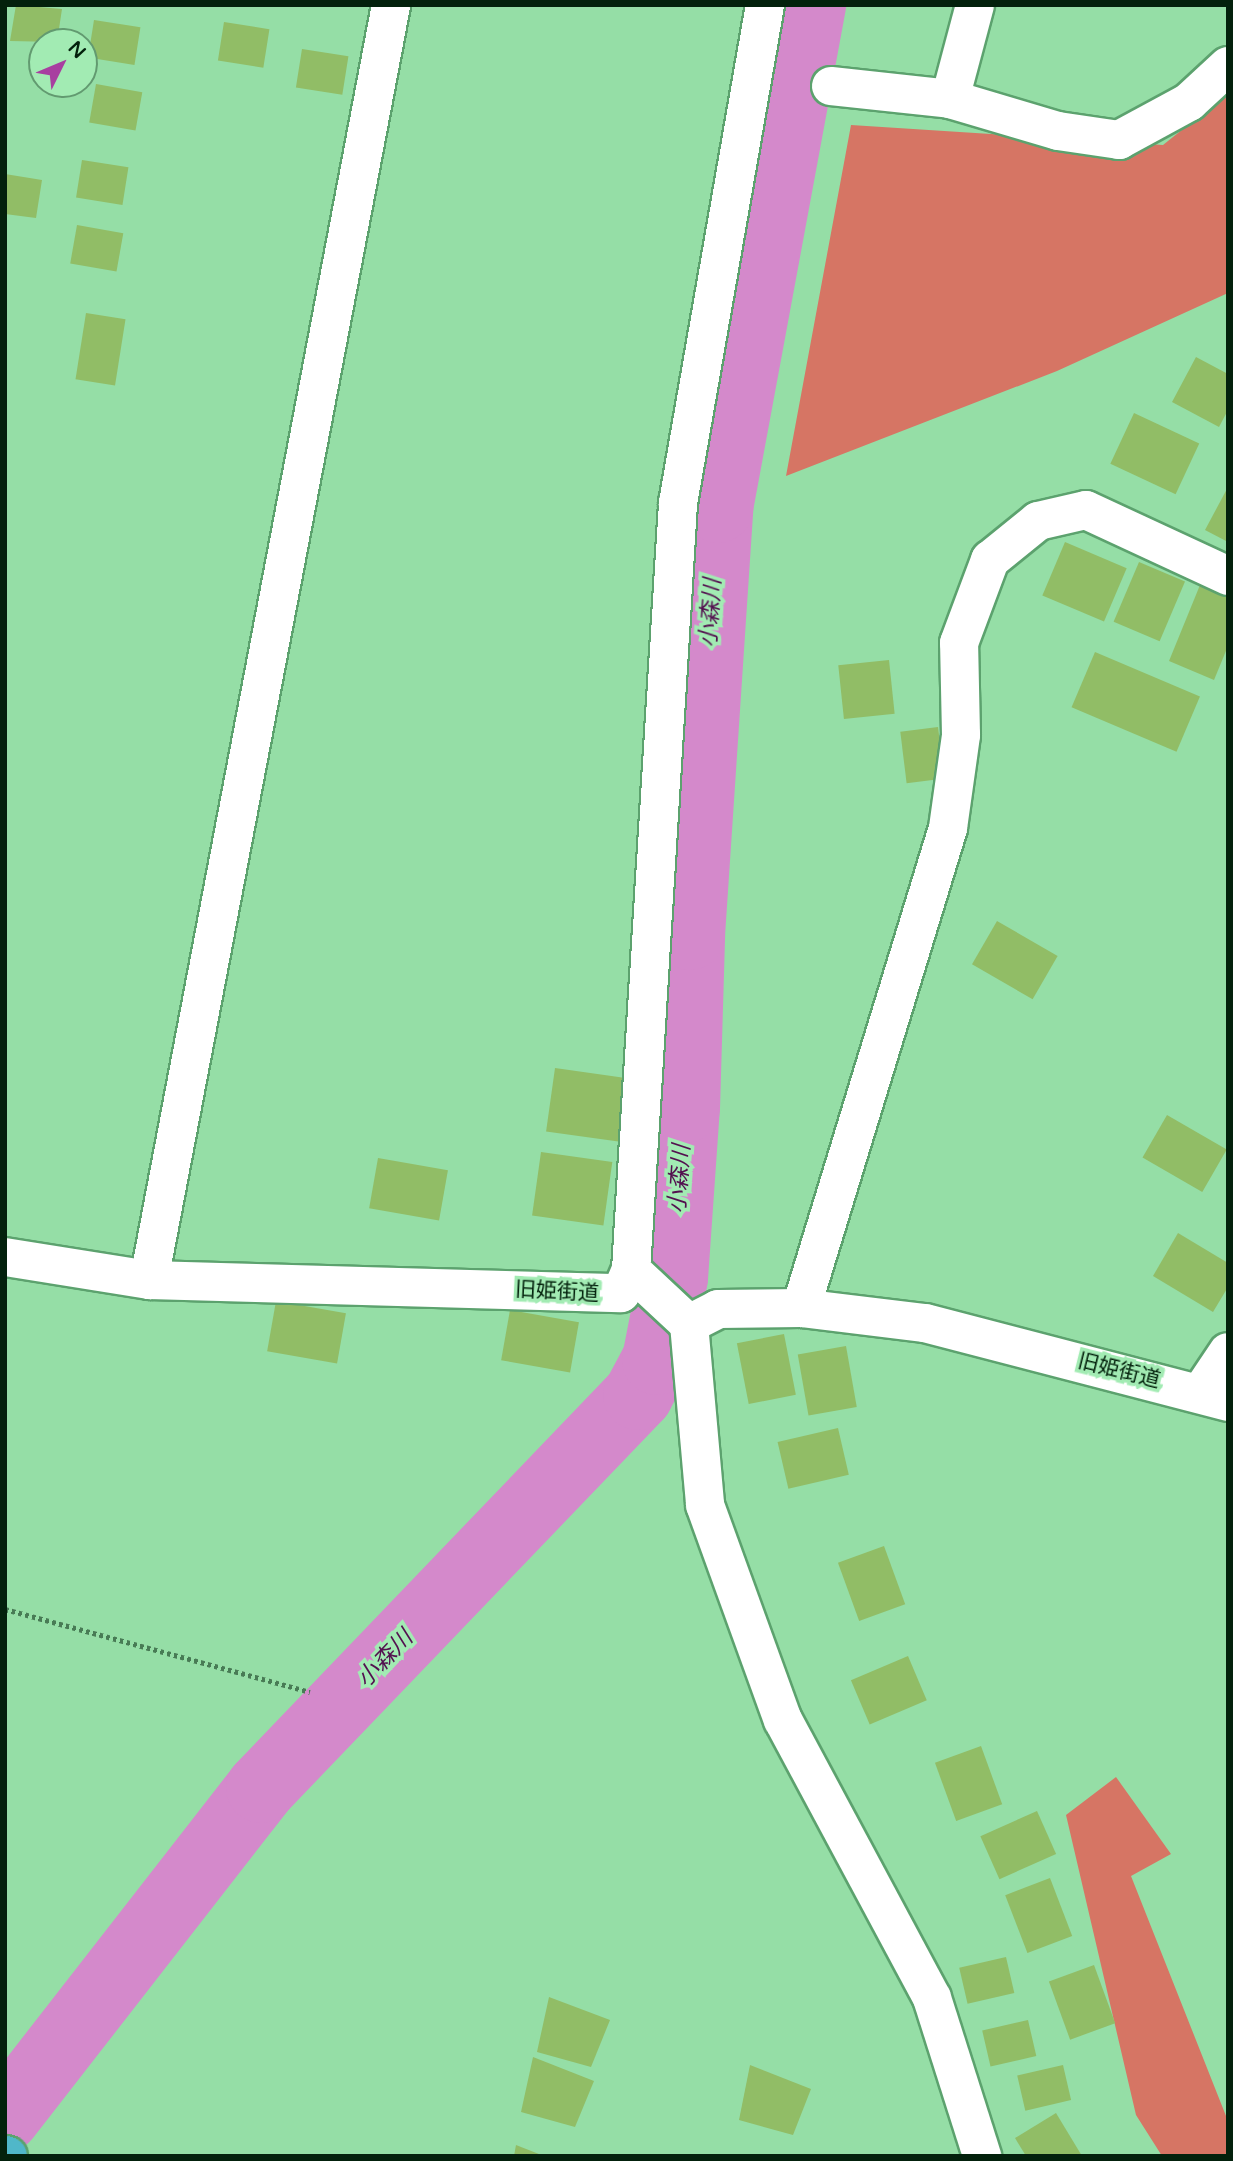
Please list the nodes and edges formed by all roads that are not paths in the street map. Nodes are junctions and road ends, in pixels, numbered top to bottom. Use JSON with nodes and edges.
{"nodes":[{"id":1,"x":391,"y":5,"type":"edge"},
{"id":2,"x":765,"y":5,"type":"edge"},
{"id":3,"x":975,"y":5,"type":"edge"},
{"id":4,"x":1228,"y":66,"type":"edge"},
{"id":5,"x":831,"y":86,"type":"dead end"},
{"id":6,"x":950,"y":99,"type":"junction"},
{"id":7,"x":1228,"y":576,"type":"edge"},
{"id":8,"x":5,"y":1257,"type":"edge"},
{"id":9,"x":631,"y":1270,"type":"junction"},
{"id":10,"x":149,"y":1280,"type":"junction"},
{"id":11,"x":801,"y":1308,"type":"junction"},
{"id":12,"x":689,"y":1324,"type":"junction"},
{"id":13,"x":1228,"y":1352,"type":"edge"},
{"id":14,"x":1214,"y":1397,"type":"edge"},
{"id":15,"x":982,"y":2156,"type":"edge"}],
"edges":[{"from":1,"to":10,"type":"street"},
{"from":2,"to":9,"type":"street"},
{"from":3,"to":6,"type":"street"},
{"from":4,"to":6,"type":"street"},
{"from":5,"to":6,"type":"street"},
{"from":7,"to":11,"type":"street"},
{"from":8,"to":10,"type":"street","name":"旧姫街道"},
{"from":9,"to":10,"type":"street","name":"旧姫街道"},
{"from":9,"to":12,"type":"street"},
{"from":11,"to":12,"type":"street","name":"旧姫街道"},
{"from":11,"to":14,"type":"street","name":"旧姫街道"},
{"from":12,"to":15,"type":"street"},
{"from":13,"to":14,"type":"street"}]}
